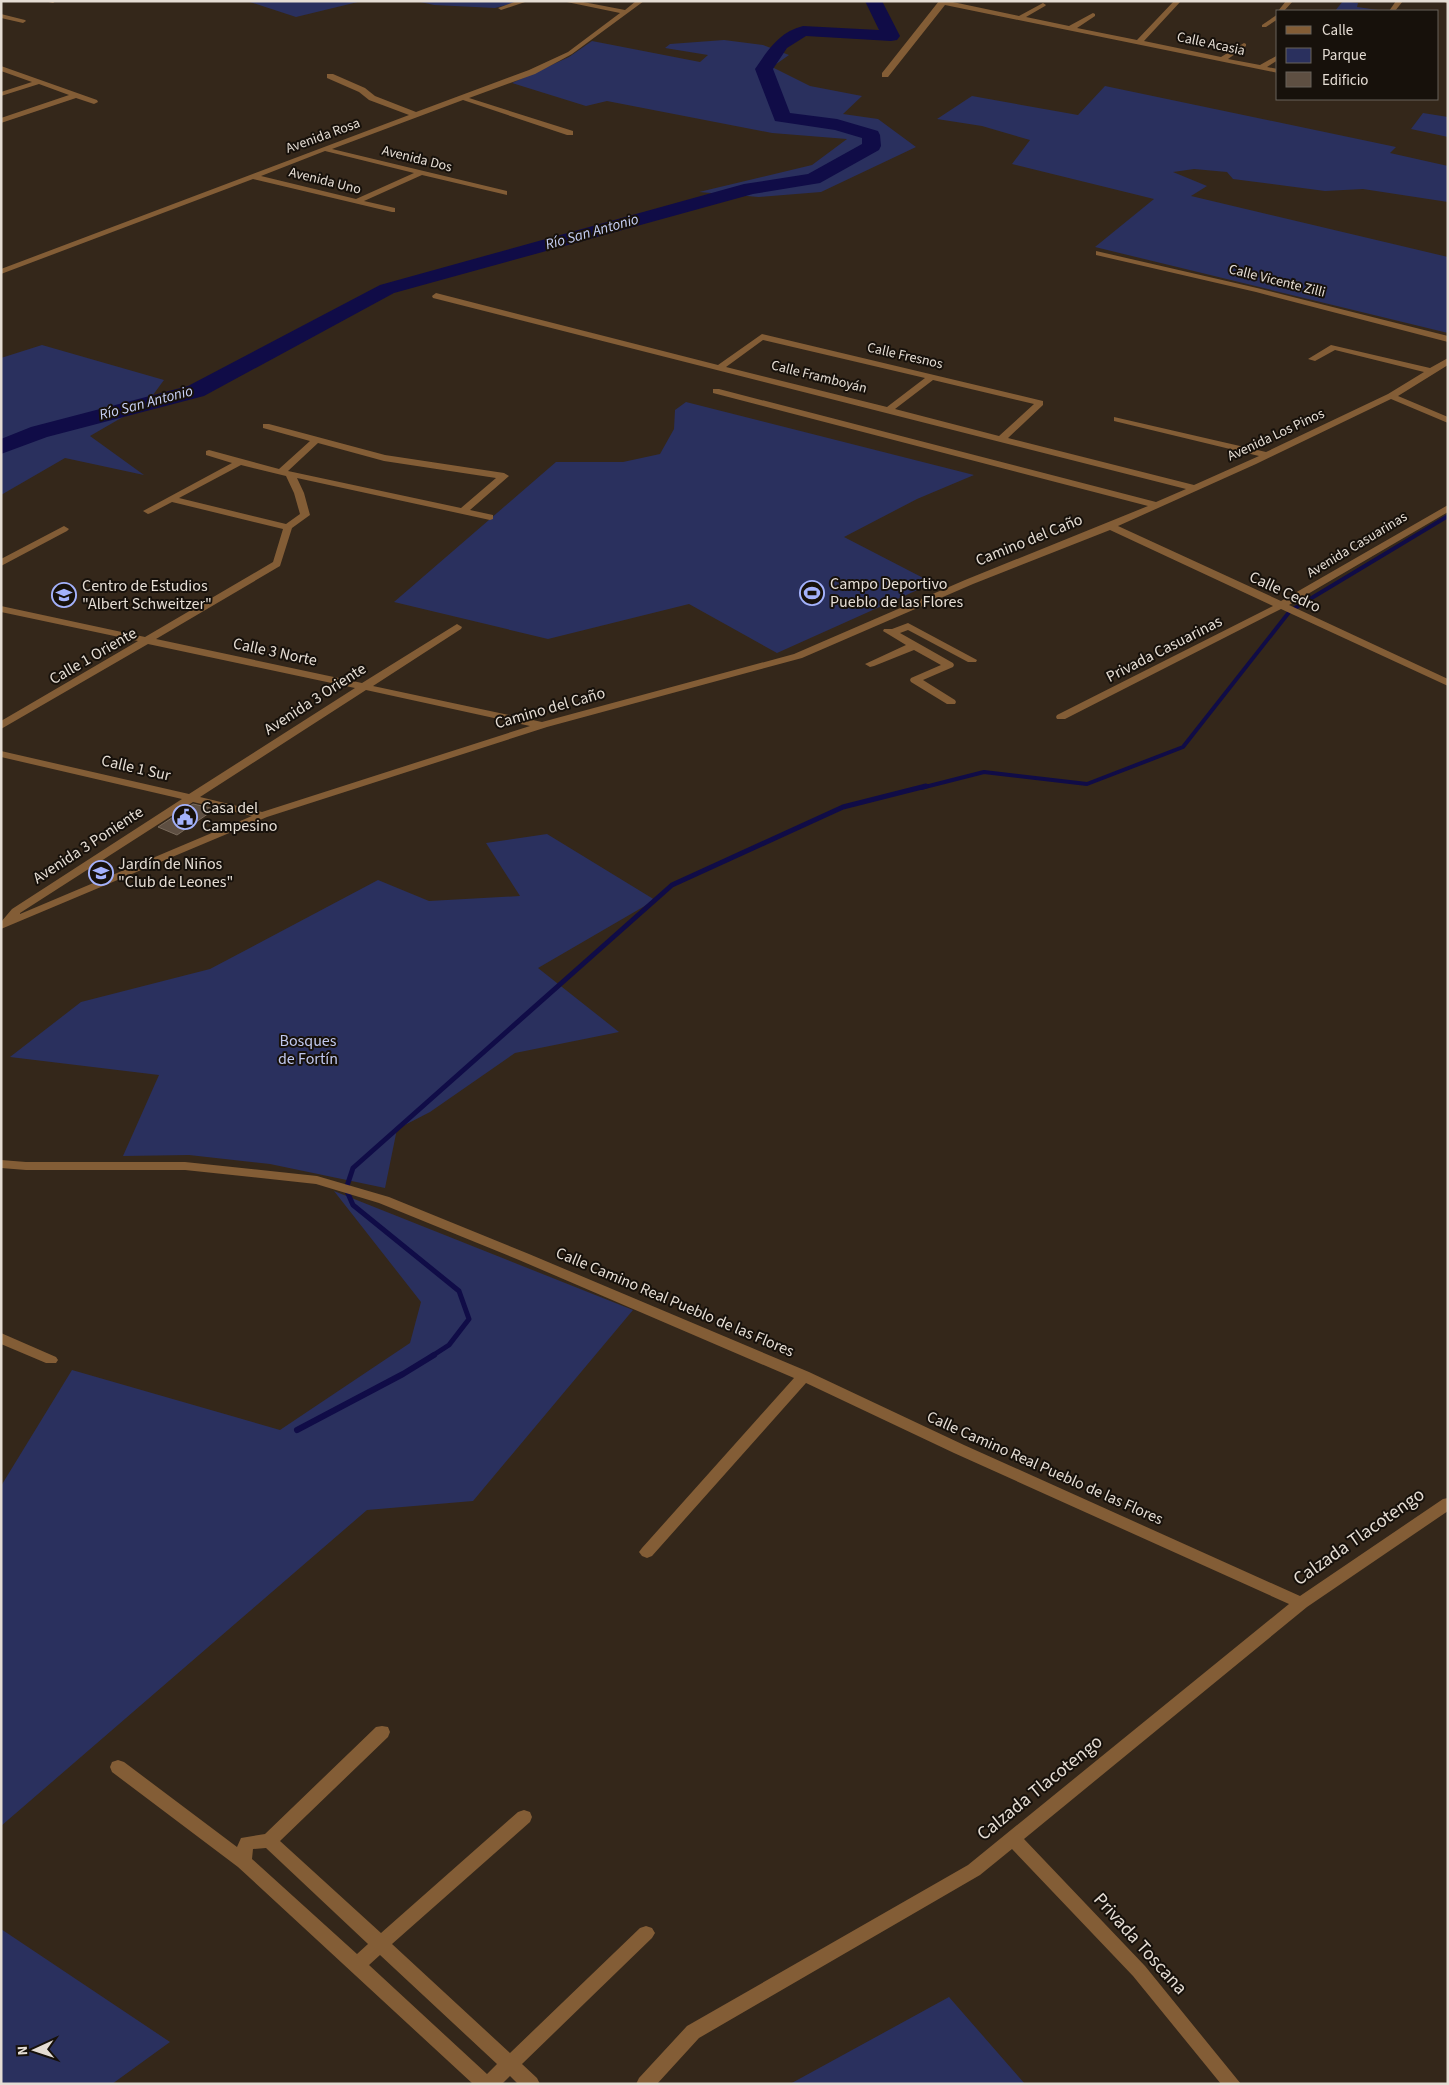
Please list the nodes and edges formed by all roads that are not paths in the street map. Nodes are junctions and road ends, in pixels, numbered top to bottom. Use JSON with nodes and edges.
{"nodes":[{"id":1,"x":525,"y":1,"type":"edge"},
{"id":2,"x":565,"y":1,"type":"edge"},
{"id":3,"x":641,"y":1,"type":"edge"},
{"id":4,"x":984,"y":1,"type":"edge"},
{"id":5,"x":1178,"y":1,"type":"edge"},
{"id":6,"x":943,"y":2,"type":"edge"},
{"id":7,"x":1043,"y":5,"type":"dead end"},
{"id":8,"x":501,"y":8,"type":"dead end"},
{"id":9,"x":972,"y":8,"type":"junction"},
{"id":10,"x":626,"y":12,"type":"junction"},
{"id":11,"x":1093,"y":15,"type":"dead end"},
{"id":12,"x":2,"y":16,"type":"edge"},
{"id":13,"x":1276,"y":17,"type":"edge"},
{"id":14,"x":1020,"y":18,"type":"junction"},
{"id":15,"x":23,"y":21,"type":"dead end"},
{"id":16,"x":1264,"y":26,"type":"dead end"},
{"id":17,"x":1070,"y":28,"type":"junction"},
{"id":18,"x":1139,"y":42,"type":"junction"},
{"id":19,"x":1244,"y":46,"type":"dead end"},
{"id":20,"x":1276,"y":58,"type":"edge"},
{"id":21,"x":1223,"y":60,"type":"junction"},
{"id":22,"x":1262,"y":67,"type":"junction"},
{"id":23,"x":1,"y":68,"type":"edge"},
{"id":24,"x":1276,"y":70,"type":"edge"},
{"id":25,"x":885,"y":75,"type":"dead end"},
{"id":26,"x":330,"y":76,"type":"dead end"},
{"id":27,"x":39,"y":82,"type":"junction"},
{"id":28,"x":1,"y":94,"type":"edge"},
{"id":29,"x":75,"y":96,"type":"junction"},
{"id":30,"x":463,"y":98,"type":"junction"},
{"id":31,"x":94,"y":102,"type":"dead end"},
{"id":32,"x":416,"y":115,"type":"junction"},
{"id":33,"x":1,"y":121,"type":"edge"},
{"id":34,"x":570,"y":133,"type":"dead end"},
{"id":35,"x":324,"y":149,"type":"junction"},
{"id":36,"x":420,"y":173,"type":"junction"},
{"id":37,"x":252,"y":176,"type":"junction"},
{"id":38,"x":504,"y":193,"type":"dead end"},
{"id":39,"x":355,"y":202,"type":"junction"},
{"id":40,"x":392,"y":210,"type":"dead end"},
{"id":41,"x":1100,"y":252,"type":"dead end"},
{"id":42,"x":1,"y":272,"type":"edge"},
{"id":43,"x":436,"y":296,"type":"dead end"},
{"id":44,"x":1448,"y":339,"type":"edge"},
{"id":45,"x":1312,"y":359,"type":"dead end"},
{"id":46,"x":1448,"y":360,"type":"edge"},
{"id":47,"x":720,"y":367,"type":"junction"},
{"id":48,"x":1432,"y":371,"type":"junction"},
{"id":49,"x":932,"y":377,"type":"junction"},
{"id":50,"x":716,"y":391,"type":"dead end"},
{"id":51,"x":1391,"y":396,"type":"junction"},
{"id":52,"x":890,"y":409,"type":"junction"},
{"id":53,"x":1117,"y":419,"type":"dead end"},
{"id":54,"x":1448,"y":420,"type":"edge"},
{"id":55,"x":266,"y":426,"type":"dead end"},
{"id":56,"x":1002,"y":438,"type":"junction"},
{"id":57,"x":316,"y":440,"type":"junction"},
{"id":58,"x":209,"y":453,"type":"dead end"},
{"id":59,"x":1267,"y":455,"type":"junction"},
{"id":60,"x":240,"y":462,"type":"junction"},
{"id":61,"x":286,"y":473,"type":"junction"},
{"id":62,"x":1195,"y":488,"type":"junction"},
{"id":63,"x":171,"y":499,"type":"junction"},
{"id":64,"x":1157,"y":505,"type":"junction"},
{"id":65,"x":1448,"y":508,"type":"edge"},
{"id":66,"x":463,"y":511,"type":"junction"},
{"id":67,"x":148,"y":512,"type":"dead end"},
{"id":68,"x":490,"y":517,"type":"dead end"},
{"id":69,"x":1110,"y":526,"type":"junction"},
{"id":70,"x":288,"y":527,"type":"junction"},
{"id":71,"x":64,"y":529,"type":"dead end"},
{"id":72,"x":1,"y":563,"type":"edge"},
{"id":73,"x":1280,"y":606,"type":"junction"},
{"id":74,"x":1,"y":609,"type":"edge"},
{"id":75,"x":875,"y":624,"type":"junction"},
{"id":76,"x":457,"y":627,"type":"dead end"},
{"id":77,"x":892,"y":633,"type":"junction"},
{"id":78,"x":150,"y":640,"type":"junction"},
{"id":79,"x":914,"y":646,"type":"junction"},
{"id":80,"x":972,"y":660,"type":"dead end"},
{"id":81,"x":870,"y":664,"type":"dead end"},
{"id":82,"x":1448,"y":683,"type":"edge"},
{"id":83,"x":364,"y":687,"type":"junction"},
{"id":84,"x":951,"y":702,"type":"dead end"},
{"id":85,"x":1060,"y":717,"type":"dead end"},
{"id":86,"x":543,"y":725,"type":"junction"},
{"id":87,"x":1,"y":726,"type":"edge"},
{"id":88,"x":1,"y":754,"type":"edge"},
{"id":89,"x":191,"y":798,"type":"junction"},
{"id":90,"x":263,"y":815,"type":"junction"},
{"id":91,"x":3,"y":924,"type":"edge"},
{"id":92,"x":1,"y":1164,"type":"edge"},
{"id":93,"x":1,"y":1338,"type":"edge"},
{"id":94,"x":51,"y":1360,"type":"dead end"},
{"id":95,"x":804,"y":1376,"type":"junction"},
{"id":96,"x":1448,"y":1503,"type":"edge"},
{"id":97,"x":647,"y":1552,"type":"dead end"},
{"id":98,"x":1301,"y":1603,"type":"junction"},
{"id":99,"x":382,"y":1732,"type":"dead end"},
{"id":100,"x":118,"y":1767,"type":"dead end"},
{"id":101,"x":524,"y":1817,"type":"dead end"},
{"id":102,"x":1012,"y":1838,"type":"junction"},
{"id":103,"x":269,"y":1841,"type":"junction"},
{"id":104,"x":244,"y":1862,"type":"junction"},
{"id":105,"x":646,"y":1933,"type":"dead end"},
{"id":106,"x":380,"y":1944,"type":"junction"},
{"id":107,"x":357,"y":1965,"type":"junction"},
{"id":108,"x":510,"y":2064,"type":"junction"},
{"id":109,"x":488,"y":2084,"type":"edge"},
{"id":110,"x":531,"y":2084,"type":"edge"},
{"id":111,"x":645,"y":2084,"type":"edge"},
{"id":112,"x":1232,"y":2084,"type":"edge"}],
"edges":[{"from":1,"to":8,"type":"street"},
{"from":2,"to":10,"type":"street"},
{"from":3,"to":10,"type":"street","name":"Avenida Rosa"},
{"from":4,"to":9,"type":"street"},
{"from":5,"to":18,"type":"street","name":"Calle Acasia"},
{"from":6,"to":9,"type":"street","name":"Calle Acasia"},
{"from":6,"to":25,"type":"street"},
{"from":7,"to":14,"type":"street"},
{"from":9,"to":14,"type":"street","name":"Calle Acasia"},
{"from":10,"to":30,"type":"street","name":"Avenida Rosa"},
{"from":11,"to":17,"type":"street"},
{"from":12,"to":15,"type":"street"},
{"from":13,"to":16,"type":"street"},
{"from":14,"to":17,"type":"street","name":"Calle Acasia"},
{"from":17,"to":18,"type":"street","name":"Calle Acasia"},
{"from":18,"to":21,"type":"street","name":"Calle Acasia"},
{"from":19,"to":21,"type":"street"},
{"from":20,"to":22,"type":"street"},
{"from":21,"to":22,"type":"street","name":"Calle Acasia"},
{"from":22,"to":24,"type":"street","name":"Calle Acasia"},
{"from":23,"to":27,"type":"street"},
{"from":26,"to":32,"type":"street"},
{"from":27,"to":28,"type":"street"},
{"from":27,"to":29,"type":"street"},
{"from":29,"to":31,"type":"street"},
{"from":29,"to":33,"type":"street"},
{"from":30,"to":32,"type":"street","name":"Avenida Rosa"},
{"from":30,"to":34,"type":"street"},
{"from":32,"to":35,"type":"street","name":"Avenida Rosa"},
{"from":35,"to":36,"type":"street","name":"Avenida Dos"},
{"from":35,"to":37,"type":"street","name":"Avenida Rosa"},
{"from":36,"to":38,"type":"street","name":"Avenida Dos"},
{"from":36,"to":39,"type":"street"},
{"from":37,"to":39,"type":"street","name":"Avenida Uno"},
{"from":37,"to":42,"type":"street","name":"Avenida Rosa"},
{"from":39,"to":40,"type":"street","name":"Avenida Uno"},
{"from":41,"to":44,"type":"street","name":"Calle Vicente Zilli"},
{"from":43,"to":47,"type":"street","name":"Calle Framboyán"},
{"from":45,"to":48,"type":"street"},
{"from":46,"to":48,"type":"street","name":"Avenida Los Pinos"},
{"from":47,"to":49,"type":"street","name":"Calle Fresnos"},
{"from":47,"to":52,"type":"street","name":"Calle Framboyán"},
{"from":48,"to":51,"type":"street","name":"Avenida Los Pinos"},
{"from":49,"to":52,"type":"street"},
{"from":49,"to":56,"type":"street","name":"Calle Fresnos"},
{"from":50,"to":64,"type":"street"},
{"from":51,"to":54,"type":"street"},
{"from":51,"to":59,"type":"street","name":"Avenida Los Pinos"},
{"from":52,"to":56,"type":"street","name":"Calle Framboyán"},
{"from":53,"to":59,"type":"street"},
{"from":55,"to":57,"type":"street"},
{"from":56,"to":62,"type":"street","name":"Calle Framboyán"},
{"from":57,"to":61,"type":"street"},
{"from":57,"to":66,"type":"street"},
{"from":58,"to":60,"type":"street"},
{"from":59,"to":62,"type":"street","name":"Avenida Los Pinos"},
{"from":60,"to":61,"type":"street"},
{"from":60,"to":63,"type":"street"},
{"from":61,"to":66,"type":"street"},
{"from":61,"to":70,"type":"street"},
{"from":62,"to":64,"type":"street","name":"Avenida Los Pinos"},
{"from":63,"to":67,"type":"street"},
{"from":63,"to":70,"type":"street"},
{"from":64,"to":69,"type":"street","name":"Avenida Los Pinos"},
{"from":65,"to":73,"type":"street","name":"Avenida Casuarinas"},
{"from":66,"to":68,"type":"street"},
{"from":69,"to":73,"type":"street","name":"Calle Cedro"},
{"from":69,"to":75,"type":"street","name":"Camino del Caño"},
{"from":70,"to":78,"type":"street","name":"Calle 1 Oriente"},
{"from":71,"to":72,"type":"street"},
{"from":73,"to":82,"type":"street","name":"Calle Cedro"},
{"from":73,"to":85,"type":"street","name":"Privada Casuarinas"},
{"from":74,"to":78,"type":"street","name":"Calle 3 Norte"},
{"from":75,"to":77,"type":"street"},
{"from":75,"to":86,"type":"street","name":"Camino del Caño"},
{"from":76,"to":83,"type":"street","name":"Avenida 3 Oriente"},
{"from":77,"to":79,"type":"street"},
{"from":77,"to":80,"type":"street"},
{"from":78,"to":83,"type":"street","name":"Calle 3 Norte"},
{"from":78,"to":87,"type":"street","name":"Calle 1 Oriente"},
{"from":79,"to":81,"type":"street"},
{"from":79,"to":84,"type":"street"},
{"from":83,"to":86,"type":"street","name":"Calle 3 Norte"},
{"from":83,"to":89,"type":"street","name":"Avenida 3 Oriente"},
{"from":86,"to":90,"type":"street","name":"Camino del Caño"},
{"from":88,"to":89,"type":"street","name":"Calle 1 Sur"},
{"from":89,"to":90,"type":"street","name":"Calle 1 Sur"},
{"from":89,"to":91,"type":"street","name":"Avenida 3 Poniente"},
{"from":90,"to":91,"type":"street","name":"Camino del Caño"},
{"from":92,"to":95,"type":"street","name":"Calle Camino Real Pueblo de las Flores"},
{"from":93,"to":94,"type":"street"},
{"from":95,"to":97,"type":"street"},
{"from":95,"to":98,"type":"street","name":"Calle Camino Real Pueblo de las Flores"},
{"from":96,"to":98,"type":"street","name":"Calzada Tlacotengo"},
{"from":98,"to":102,"type":"street","name":"Calzada Tlacotengo"},
{"from":99,"to":103,"type":"street"},
{"from":100,"to":104,"type":"street"},
{"from":101,"to":106,"type":"street"},
{"from":102,"to":111,"type":"street","name":"Calzada Tlacotengo"},
{"from":102,"to":112,"type":"street","name":"Privada Toscana"},
{"from":103,"to":104,"type":"street"},
{"from":103,"to":106,"type":"street"},
{"from":104,"to":107,"type":"street"},
{"from":105,"to":108,"type":"street"},
{"from":106,"to":107,"type":"street"},
{"from":106,"to":108,"type":"street"},
{"from":107,"to":109,"type":"street"},
{"from":108,"to":109,"type":"street"},
{"from":108,"to":110,"type":"street"}]}
